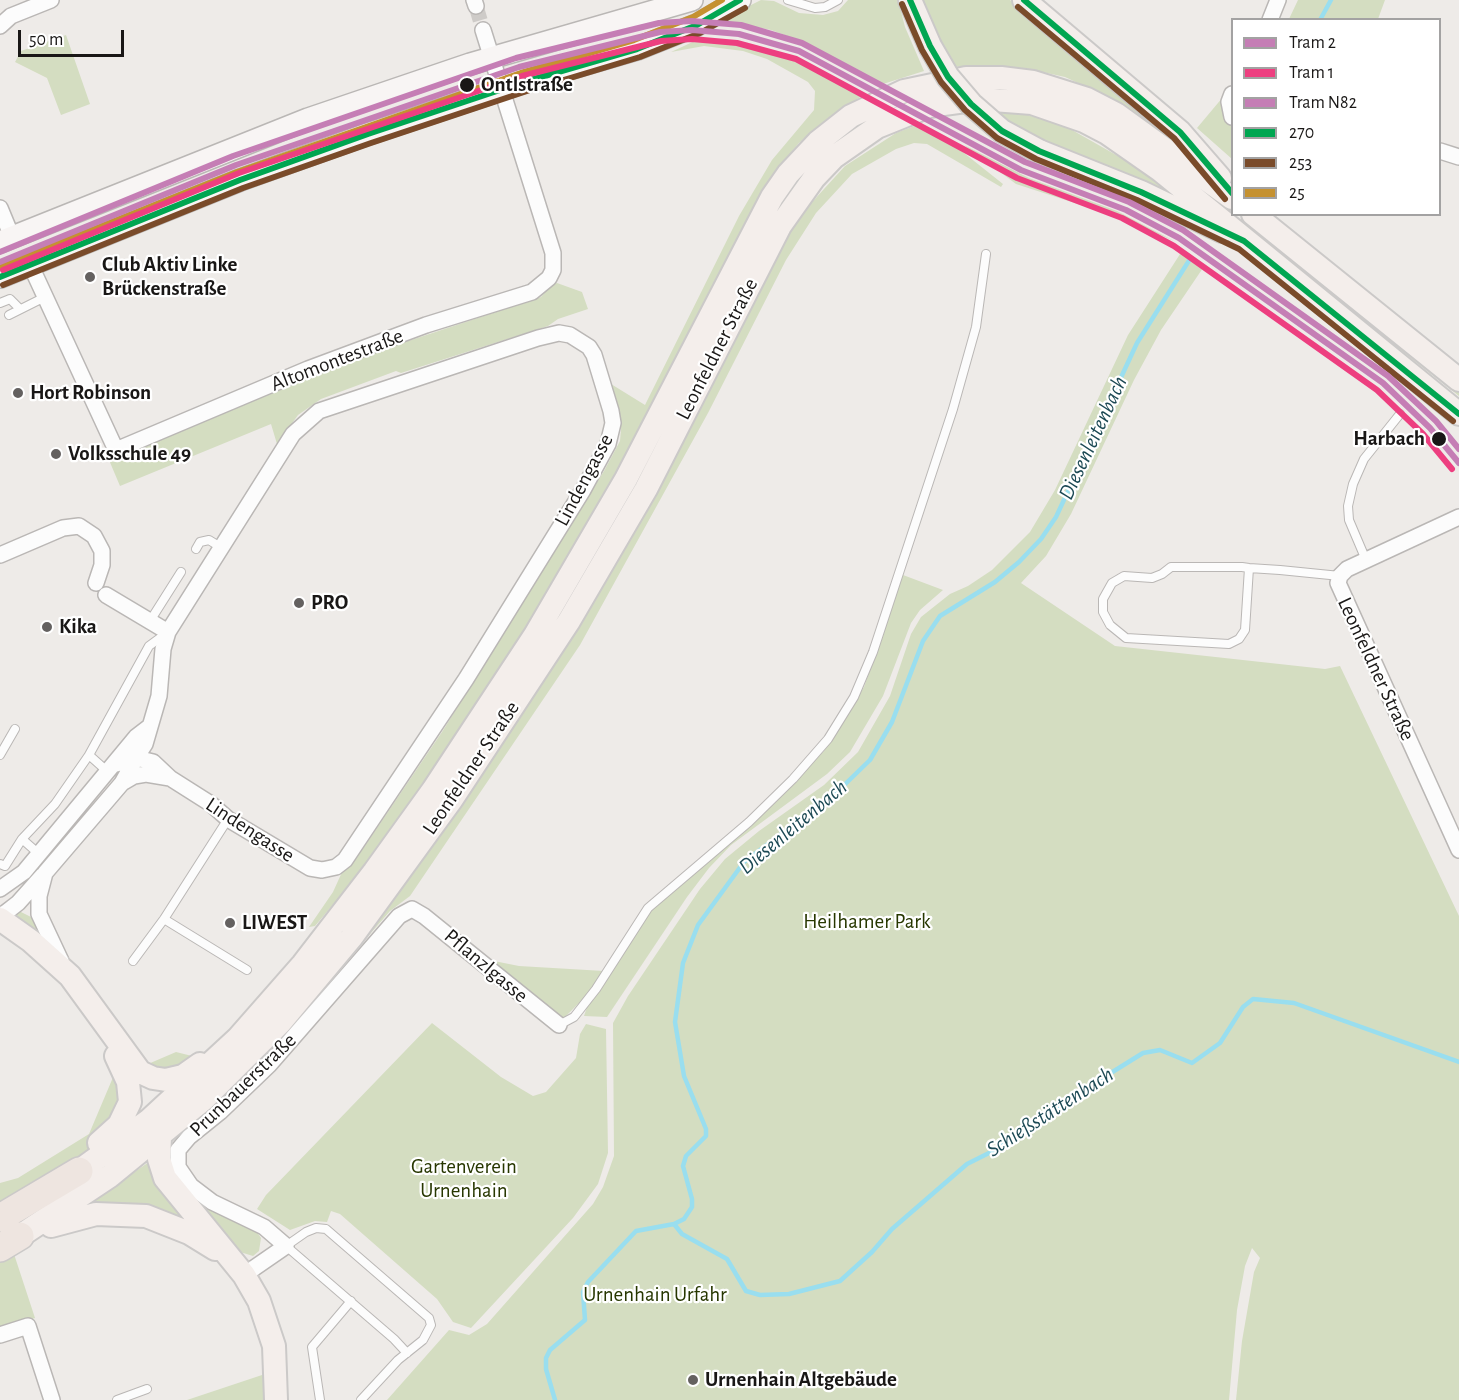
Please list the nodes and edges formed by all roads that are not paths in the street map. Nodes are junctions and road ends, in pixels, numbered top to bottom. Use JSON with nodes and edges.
{"nodes":[{"id":1,"x":51,"y":0,"type":"edge"},
{"id":2,"x":692,"y":0,"type":"edge"},
{"id":3,"x":740,"y":0,"type":"edge"},
{"id":4,"x":788,"y":0,"type":"edge"},
{"id":5,"x":838,"y":0,"type":"edge"},
{"id":6,"x":910,"y":0,"type":"edge"},
{"id":7,"x":1024,"y":0,"type":"edge"},
{"id":8,"x":1278,"y":0,"type":"edge"},
{"id":9,"x":1271,"y":18,"type":"edge"},
{"id":10,"x":0,"y":26,"type":"edge"},
{"id":11,"x":483,"y":30,"type":"tunnel mouth"},
{"id":12,"x":492,"y":57,"type":"junction"},
{"id":13,"x":501,"y":89,"type":"junction"},
{"id":14,"x":1441,"y":151,"type":"edge"},
{"id":15,"x":1459,"y":157,"type":"edge"},
{"id":16,"x":1231,"y":191,"type":"edge"},
{"id":17,"x":1231,"y":197,"type":"edge"},
{"id":18,"x":0,"y":208,"type":"edge"},
{"id":19,"x":1255,"y":216,"type":"edge"},
{"id":20,"x":6,"y":240,"type":"edge"},
{"id":21,"x":1244,"y":241,"type":"junction"},
{"id":22,"x":986,"y":254,"type":"dead end"},
{"id":23,"x":30,"y":264,"type":"junction"},
{"id":24,"x":0,"y":277,"type":"edge"},
{"id":25,"x":45,"y":297,"type":"junction"},
{"id":26,"x":0,"y":303,"type":"edge"},
{"id":27,"x":20,"y":309,"type":"junction"},
{"id":28,"x":9,"y":315,"type":"dead end"},
{"id":29,"x":1459,"y":380,"type":"edge"},
{"id":30,"x":1400,"y":414,"type":"dead end"},
{"id":31,"x":1459,"y":414,"type":"edge"},
{"id":32,"x":1459,"y":517,"type":"edge"},
{"id":33,"x":222,"y":548,"type":"junction"},
{"id":34,"x":195,"y":549,"type":"dead end"},
{"id":35,"x":0,"y":555,"type":"edge"},
{"id":36,"x":1366,"y":560,"type":"junction"},
{"id":37,"x":1249,"y":568,"type":"junction"},
{"id":38,"x":182,"y":572,"type":"dead end"},
{"id":39,"x":1340,"y":576,"type":"junction"},
{"id":40,"x":150,"y":621,"type":"junction"},
{"id":41,"x":168,"y":632,"type":"junction"},
{"id":42,"x":149,"y":727,"type":"junction"},
{"id":43,"x":15,"y":729,"type":"dead end"},
{"id":44,"x":89,"y":754,"type":"junction"},
{"id":45,"x":0,"y":755,"type":"edge"},
{"id":46,"x":136,"y":758,"type":"junction"},
{"id":47,"x":112,"y":768,"type":"junction"},
{"id":48,"x":170,"y":778,"type":"junction"},
{"id":49,"x":122,"y":783,"type":"junction"},
{"id":50,"x":228,"y":819,"type":"junction"},
{"id":51,"x":22,"y":839,"type":"junction"},
{"id":52,"x":1459,"y":850,"type":"edge"},
{"id":53,"x":39,"y":854,"type":"junction"},
{"id":54,"x":0,"y":864,"type":"edge"},
{"id":55,"x":24,"y":872,"type":"junction"},
{"id":56,"x":45,"y":873,"type":"junction"},
{"id":57,"x":0,"y":889,"type":"edge"},
{"id":58,"x":412,"y":909,"type":"joint"},
{"id":59,"x":0,"y":916,"type":"edge"},
{"id":60,"x":164,"y":919,"type":"junction"},
{"id":61,"x":133,"y":961,"type":"dead end"},
{"id":62,"x":246,"y":970,"type":"dead end"},
{"id":63,"x":70,"y":976,"type":"junction"},
{"id":64,"x":103,"y":1020,"type":"junction"},
{"id":65,"x":559,"y":1025,"type":"joint"},
{"id":66,"x":238,"y":1038,"type":"junction"},
{"id":67,"x":160,"y":1137,"type":"junction"},
{"id":68,"x":79,"y":1171,"type":"junction"},
{"id":69,"x":0,"y":1218,"type":"edge"},
{"id":70,"x":10,"y":1242,"type":"edge"},
{"id":71,"x":286,"y":1246,"type":"junction"},
{"id":72,"x":240,"y":1270,"type":"junction"},
{"id":73,"x":351,"y":1301,"type":"junction"},
{"id":74,"x":0,"y":1335,"type":"edge"},
{"id":75,"x":406,"y":1353,"type":"junction"},
{"id":76,"x":147,"y":1389,"type":"dead end"},
{"id":77,"x":52,"y":1400,"type":"edge"},
{"id":78,"x":117,"y":1400,"type":"edge"},
{"id":79,"x":276,"y":1400,"type":"edge"},
{"id":80,"x":320,"y":1400,"type":"edge"},
{"id":81,"x":361,"y":1400,"type":"edge"}],
"edges":[{"from":1,"to":10,"type":"street"},
{"from":2,"to":12,"type":"main road"},
{"from":3,"to":13,"type":"main road"},
{"from":4,"to":5,"type":"lane"},
{"from":6,"to":21,"type":"main road","bridge":true},
{"from":7,"to":16,"type":"main road"},
{"from":8,"to":9,"type":"street"},
{"from":11,"to":12,"type":"street"},
{"from":12,"to":13,"type":"street"},
{"from":12,"to":20,"type":"main road"},
{"from":13,"to":23,"type":"main road"},
{"from":13,"to":25,"type":"street","name":"Altomontestraße"},
{"from":14,"to":15,"type":"street"},
{"from":17,"to":66,"type":"main road","name":"Leonfeldner Straße"},
{"from":18,"to":20,"type":"street"},
{"from":19,"to":29,"type":"main road"},
{"from":21,"to":31,"type":"main road","name":"Leonfeldner Straße"},
{"from":21,"to":67,"type":"main road","name":"Leonfeldner Straße"},
{"from":22,"to":65,"type":"lane"},
{"from":23,"to":24,"type":"main road"},
{"from":23,"to":25,"type":"street"},
{"from":25,"to":27,"type":"lane"},
{"from":26,"to":27,"type":"lane"},
{"from":27,"to":28,"type":"lane"},
{"from":30,"to":36,"type":"lane"},
{"from":32,"to":36,"type":"street","name":"Leonfeldner Straße"},
{"from":33,"to":34,"type":"lane"},
{"from":33,"to":41,"type":"street","name":"Lindengasse"},
{"from":33,"to":50,"type":"street","name":"Lindengasse"},
{"from":35,"to":40,"type":"street"},
{"from":36,"to":39,"type":"street","name":"Leonfeldner Straße"},
{"from":37,"to":37,"type":"lane"},
{"from":37,"to":39,"type":"lane"},
{"from":38,"to":40,"type":"lane"},
{"from":39,"to":52,"type":"street","name":"Leonfeldner Straße"},
{"from":40,"to":41,"type":"street"},
{"from":41,"to":42,"type":"street","name":"Lindengasse"},
{"from":41,"to":44,"type":"lane"},
{"from":42,"to":46,"type":"street","name":"Lindengasse"},
{"from":42,"to":47,"type":"street","name":"Lindengasse"},
{"from":43,"to":45,"type":"lane"},
{"from":44,"to":47,"type":"lane"},
{"from":44,"to":51,"type":"lane"},
{"from":46,"to":47,"type":"street"},
{"from":46,"to":48,"type":"street","name":"Lindengasse"},
{"from":46,"to":49,"type":"street","name":"Lindengasse"},
{"from":47,"to":53,"type":"street","name":"Lindengasse"},
{"from":48,"to":49,"type":"street","name":"Lindengasse"},
{"from":48,"to":50,"type":"street","name":"Lindengasse"},
{"from":49,"to":56,"type":"street","name":"Lindengasse"},
{"from":50,"to":60,"type":"lane"},
{"from":51,"to":53,"type":"lane"},
{"from":51,"to":54,"type":"lane"},
{"from":53,"to":55,"type":"street","name":"Lindengasse"},
{"from":55,"to":57,"type":"street","name":"Lindengasse"},
{"from":55,"to":59,"type":"street","name":"Lindengasse"},
{"from":56,"to":59,"type":"street","name":"Lindengasse"},
{"from":56,"to":63,"type":"street","name":"Lindengasse"},
{"from":58,"to":65,"type":"street","name":"Pflanzlgasse"},
{"from":58,"to":71,"type":"street","name":"Prunbauerstraße"},
{"from":59,"to":63,"type":"main road"},
{"from":60,"to":61,"type":"lane"},
{"from":60,"to":62,"type":"lane"},
{"from":63,"to":64,"type":"main road"},
{"from":64,"to":66,"type":"main road"},
{"from":64,"to":68,"type":"main road"},
{"from":66,"to":68,"type":"main road","name":"Leonfeldner Straße"},
{"from":67,"to":70,"type":"main road","name":"Leonfeldner Straße"},
{"from":67,"to":72,"type":"main road"},
{"from":68,"to":69,"type":"highway"},
{"from":70,"to":72,"type":"main road"},
{"from":71,"to":72,"type":"street"},
{"from":71,"to":73,"type":"lane"},
{"from":71,"to":75,"type":"lane"},
{"from":72,"to":79,"type":"main road"},
{"from":73,"to":75,"type":"lane"},
{"from":73,"to":80,"type":"lane"},
{"from":74,"to":77,"type":"street"},
{"from":75,"to":81,"type":"lane"},
{"from":76,"to":78,"type":"lane"}]}
